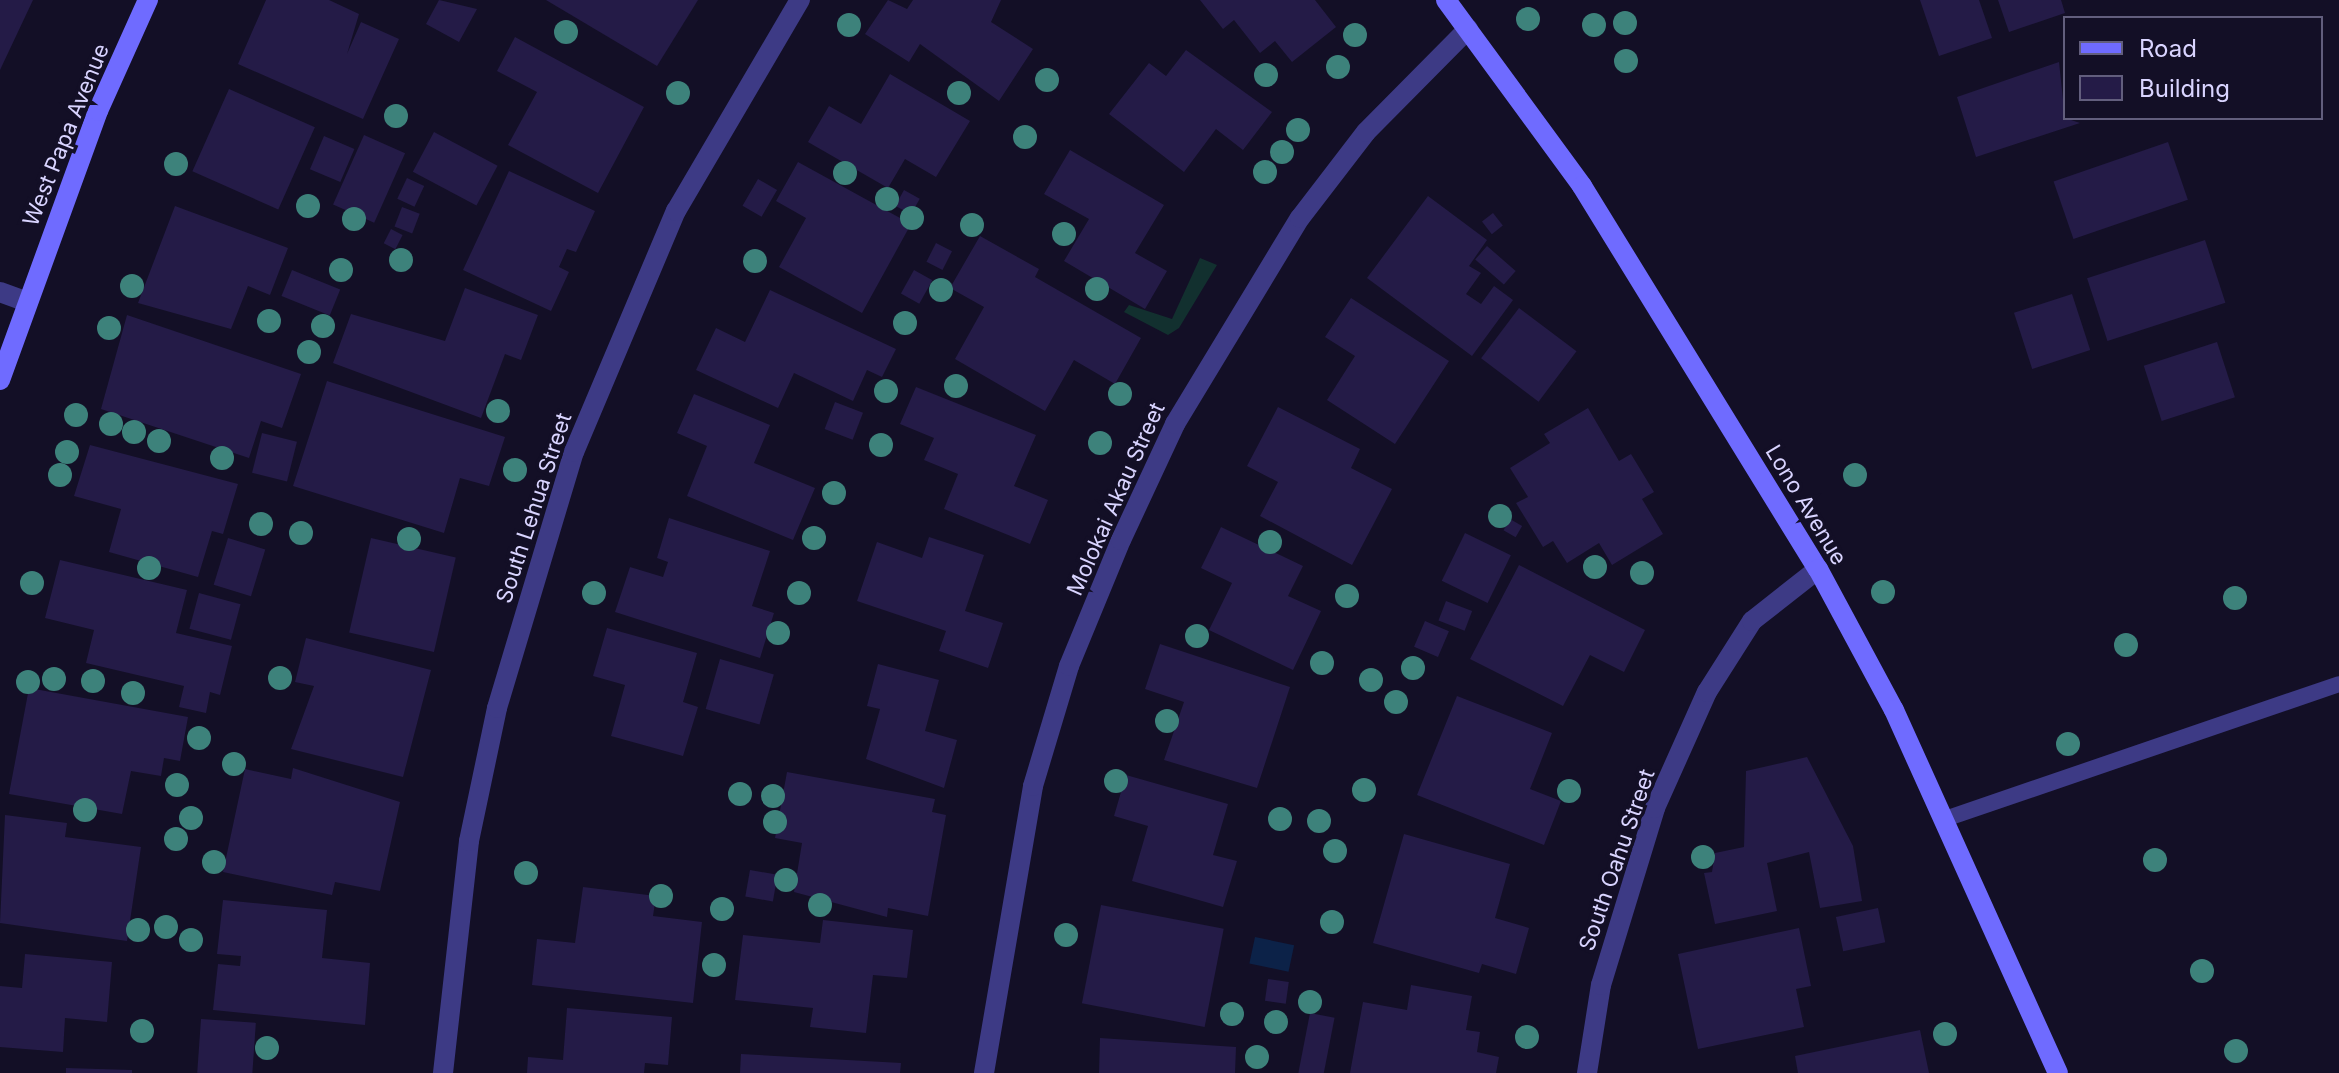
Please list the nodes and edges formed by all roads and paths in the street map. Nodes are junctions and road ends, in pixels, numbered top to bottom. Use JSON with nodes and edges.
{"nodes":[{"id":1,"x":148,"y":0,"type":"edge"},
{"id":2,"x":800,"y":0,"type":"edge"},
{"id":3,"x":1446,"y":0,"type":"edge"},
{"id":4,"x":1468,"y":29,"type":"junction"},
{"id":5,"x":0,"y":292,"type":"edge"},
{"id":6,"x":25,"y":301,"type":"junction"},
{"id":7,"x":0,"y":380,"type":"edge"},
{"id":8,"x":1818,"y":569,"type":"junction"},
{"id":9,"x":2339,"y":684,"type":"edge"},
{"id":10,"x":1945,"y":819,"type":"junction"},
{"id":11,"x":443,"y":1073,"type":"edge"},
{"id":12,"x":984,"y":1073,"type":"edge"},
{"id":13,"x":1587,"y":1073,"type":"edge"},
{"id":14,"x":2058,"y":1073,"type":"edge"}],
"edges":[{"from":1,"to":6,"type":"street","name":"West Papa Avenue"},
{"from":2,"to":11,"type":"street","name":"South Lehua Street"},
{"from":3,"to":4,"type":"street","name":"Lono Avenue"},
{"from":4,"to":8,"type":"street","name":"Lono Avenue"},
{"from":4,"to":12,"type":"street","name":"Molokai Akau Street"},
{"from":5,"to":6,"type":"street"},
{"from":6,"to":7,"type":"street","name":"West Papa Avenue"},
{"from":8,"to":10,"type":"street","name":"Lono Avenue"},
{"from":8,"to":13,"type":"street","name":"South Oahu Street"},
{"from":9,"to":10,"type":"lane"},
{"from":10,"to":14,"type":"street","name":"Lono Avenue"}]}
